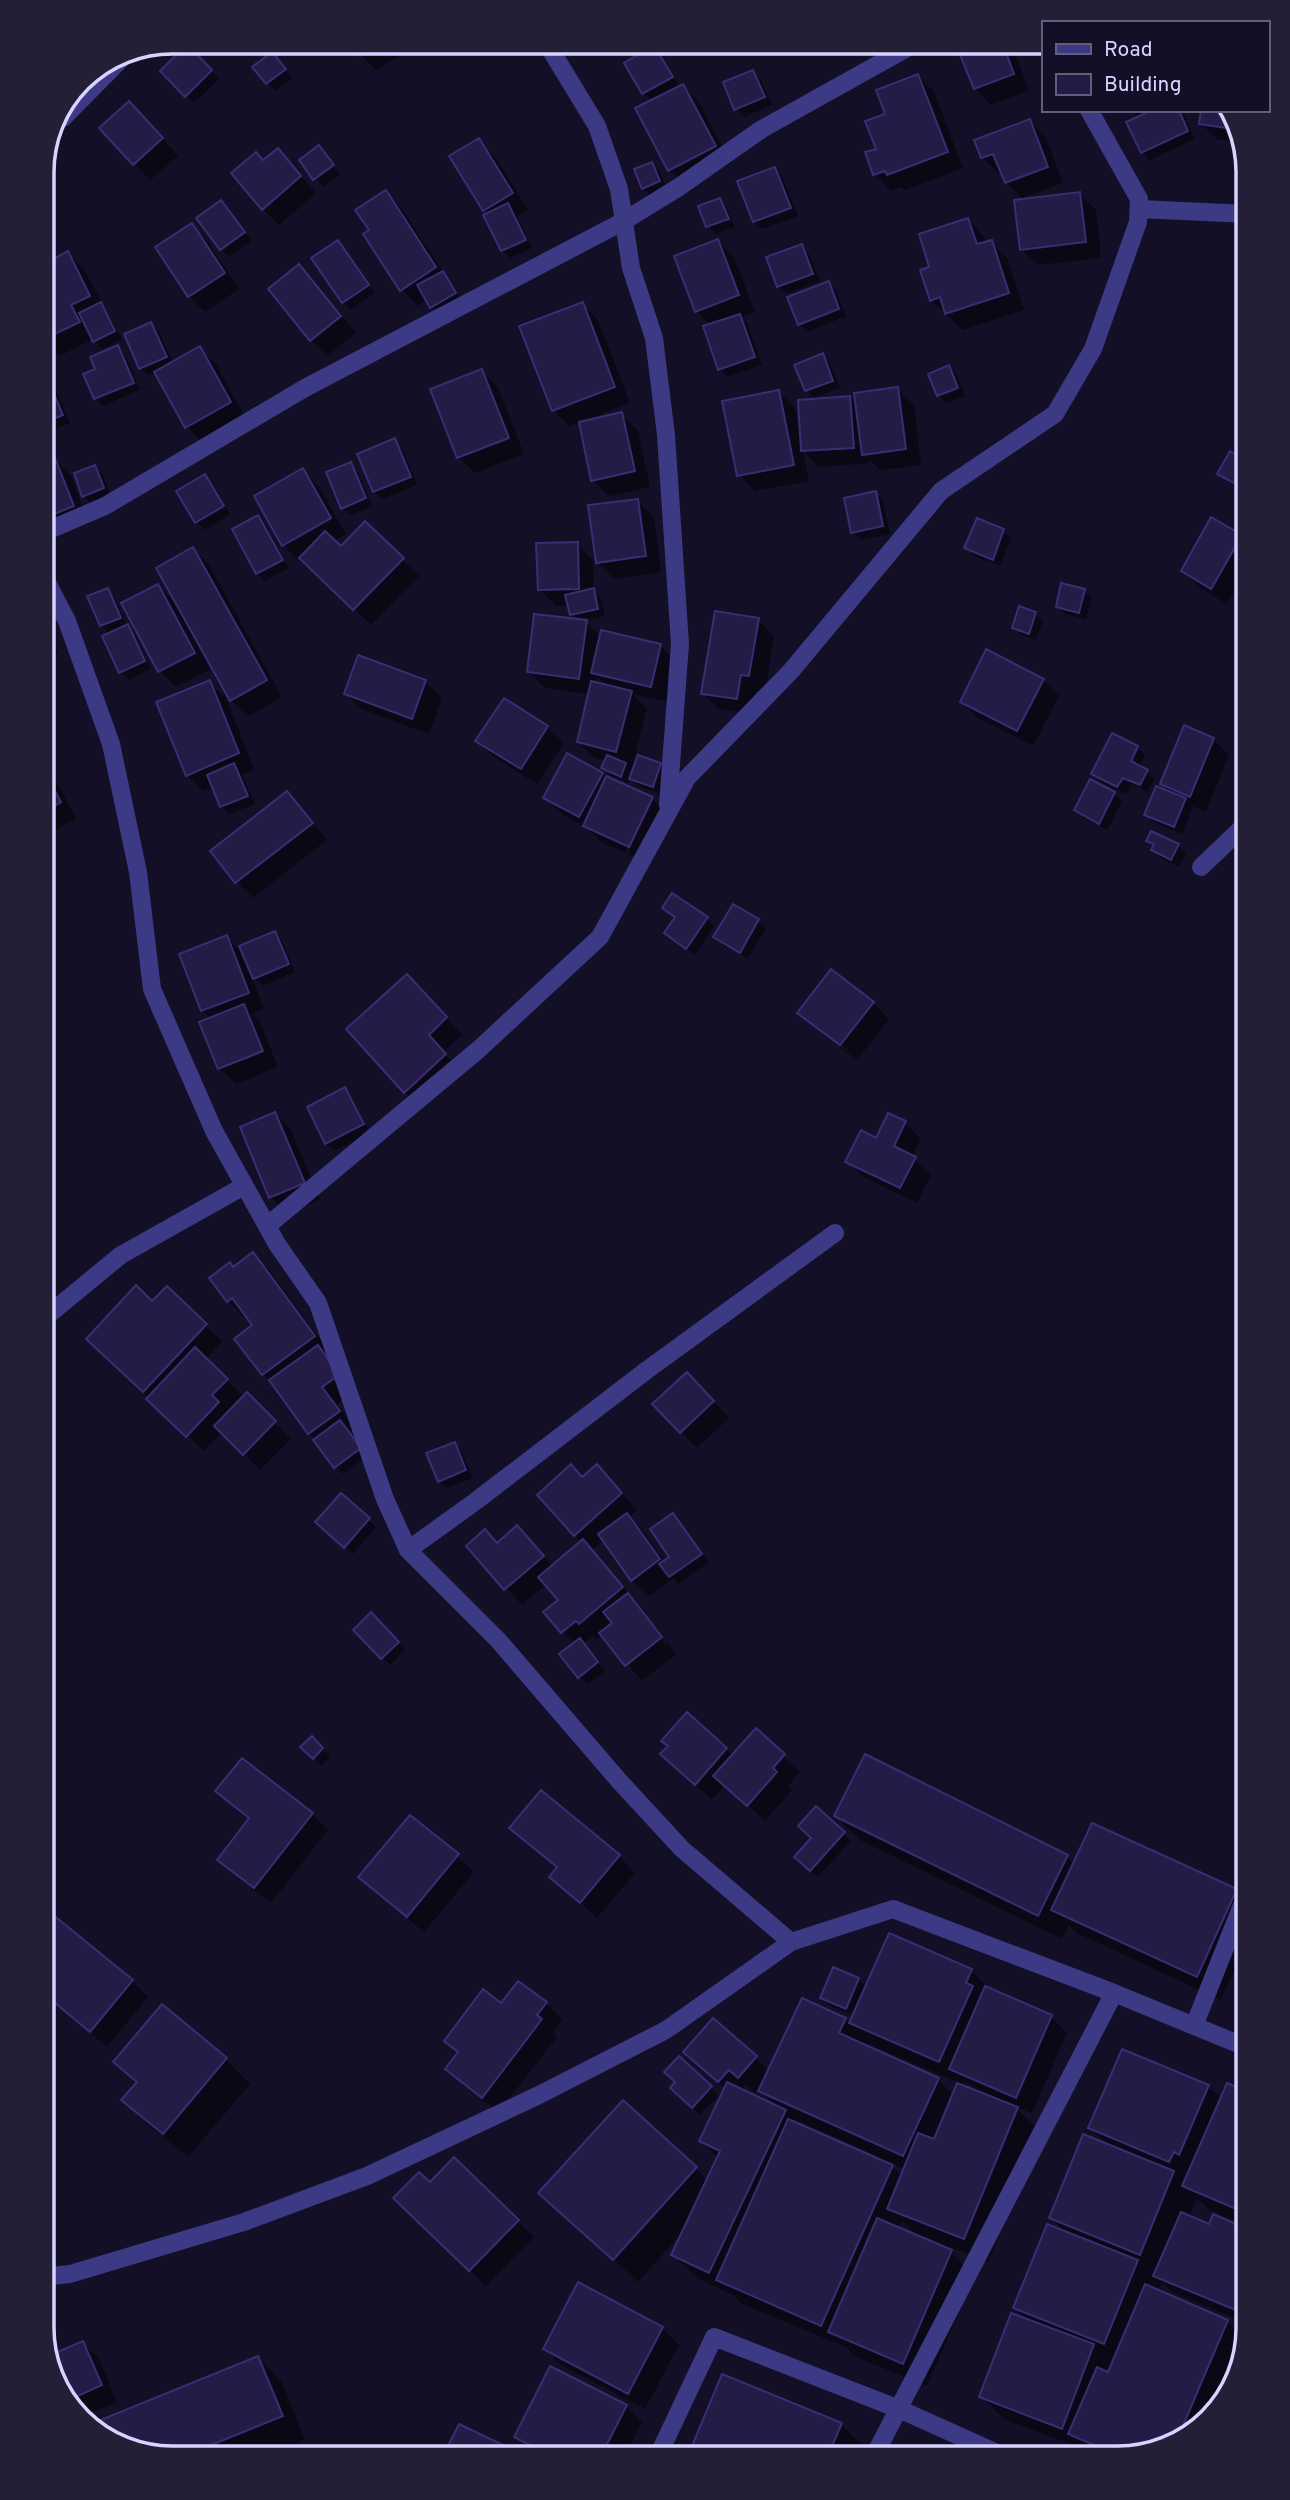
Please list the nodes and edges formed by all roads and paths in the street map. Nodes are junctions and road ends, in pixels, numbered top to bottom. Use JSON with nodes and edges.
{"nodes":[{"id":1,"x":554,"y":54,"type":"edge"},
{"id":2,"x":895,"y":55,"type":"edge"},
{"id":3,"x":103,"y":77,"type":"edge"},
{"id":4,"x":76,"y":105,"type":"edge"},
{"id":5,"x":1090,"y":112,"type":"edge"},
{"id":6,"x":1139,"y":209,"type":"junction"},
{"id":7,"x":1236,"y":213,"type":"edge"},
{"id":8,"x":624,"y":221,"type":"junction"},
{"id":9,"x":55,"y":527,"type":"edge"},
{"id":10,"x":55,"y":598,"type":"edge"},
{"id":11,"x":667,"y":812,"type":"junction"},
{"id":12,"x":1236,"y":833,"type":"edge"},
{"id":13,"x":1201,"y":867,"type":"dead end"},
{"id":14,"x":244,"y":1186,"type":"junction"},
{"id":15,"x":267,"y":1226,"type":"junction"},
{"id":16,"x":835,"y":1233,"type":"dead end"},
{"id":17,"x":54,"y":1310,"type":"edge"},
{"id":18,"x":408,"y":1550,"type":"junction"},
{"id":19,"x":1236,"y":1920,"type":"edge"},
{"id":20,"x":791,"y":1942,"type":"junction"},
{"id":21,"x":1114,"y":1993,"type":"junction"},
{"id":22,"x":1194,"y":2026,"type":"junction"},
{"id":23,"x":1236,"y":2043,"type":"edge"},
{"id":24,"x":54,"y":2276,"type":"edge"},
{"id":25,"x":899,"y":2409,"type":"junction"},
{"id":26,"x":663,"y":2446,"type":"edge"},
{"id":27,"x":880,"y":2446,"type":"edge"},
{"id":28,"x":981,"y":2446,"type":"edge"}],
"edges":[{"from":1,"to":8,"type":"street"},
{"from":2,"to":8,"type":"street"},
{"from":3,"to":4,"type":"street"},
{"from":5,"to":6,"type":"street"},
{"from":6,"to":7,"type":"street"},
{"from":6,"to":11,"type":"street"},
{"from":8,"to":9,"type":"street"},
{"from":8,"to":11,"type":"street"},
{"from":10,"to":14,"type":"street"},
{"from":11,"to":15,"type":"street"},
{"from":12,"to":13,"type":"street"},
{"from":14,"to":15,"type":"street"},
{"from":14,"to":17,"type":"street"},
{"from":15,"to":18,"type":"street"},
{"from":16,"to":18,"type":"street"},
{"from":18,"to":20,"type":"street"},
{"from":19,"to":22,"type":"street"},
{"from":20,"to":21,"type":"street"},
{"from":20,"to":24,"type":"street"},
{"from":21,"to":22,"type":"street"},
{"from":21,"to":25,"type":"street"},
{"from":22,"to":23,"type":"street"},
{"from":25,"to":26,"type":"street"},
{"from":25,"to":27,"type":"street"},
{"from":25,"to":28,"type":"street"}]}
